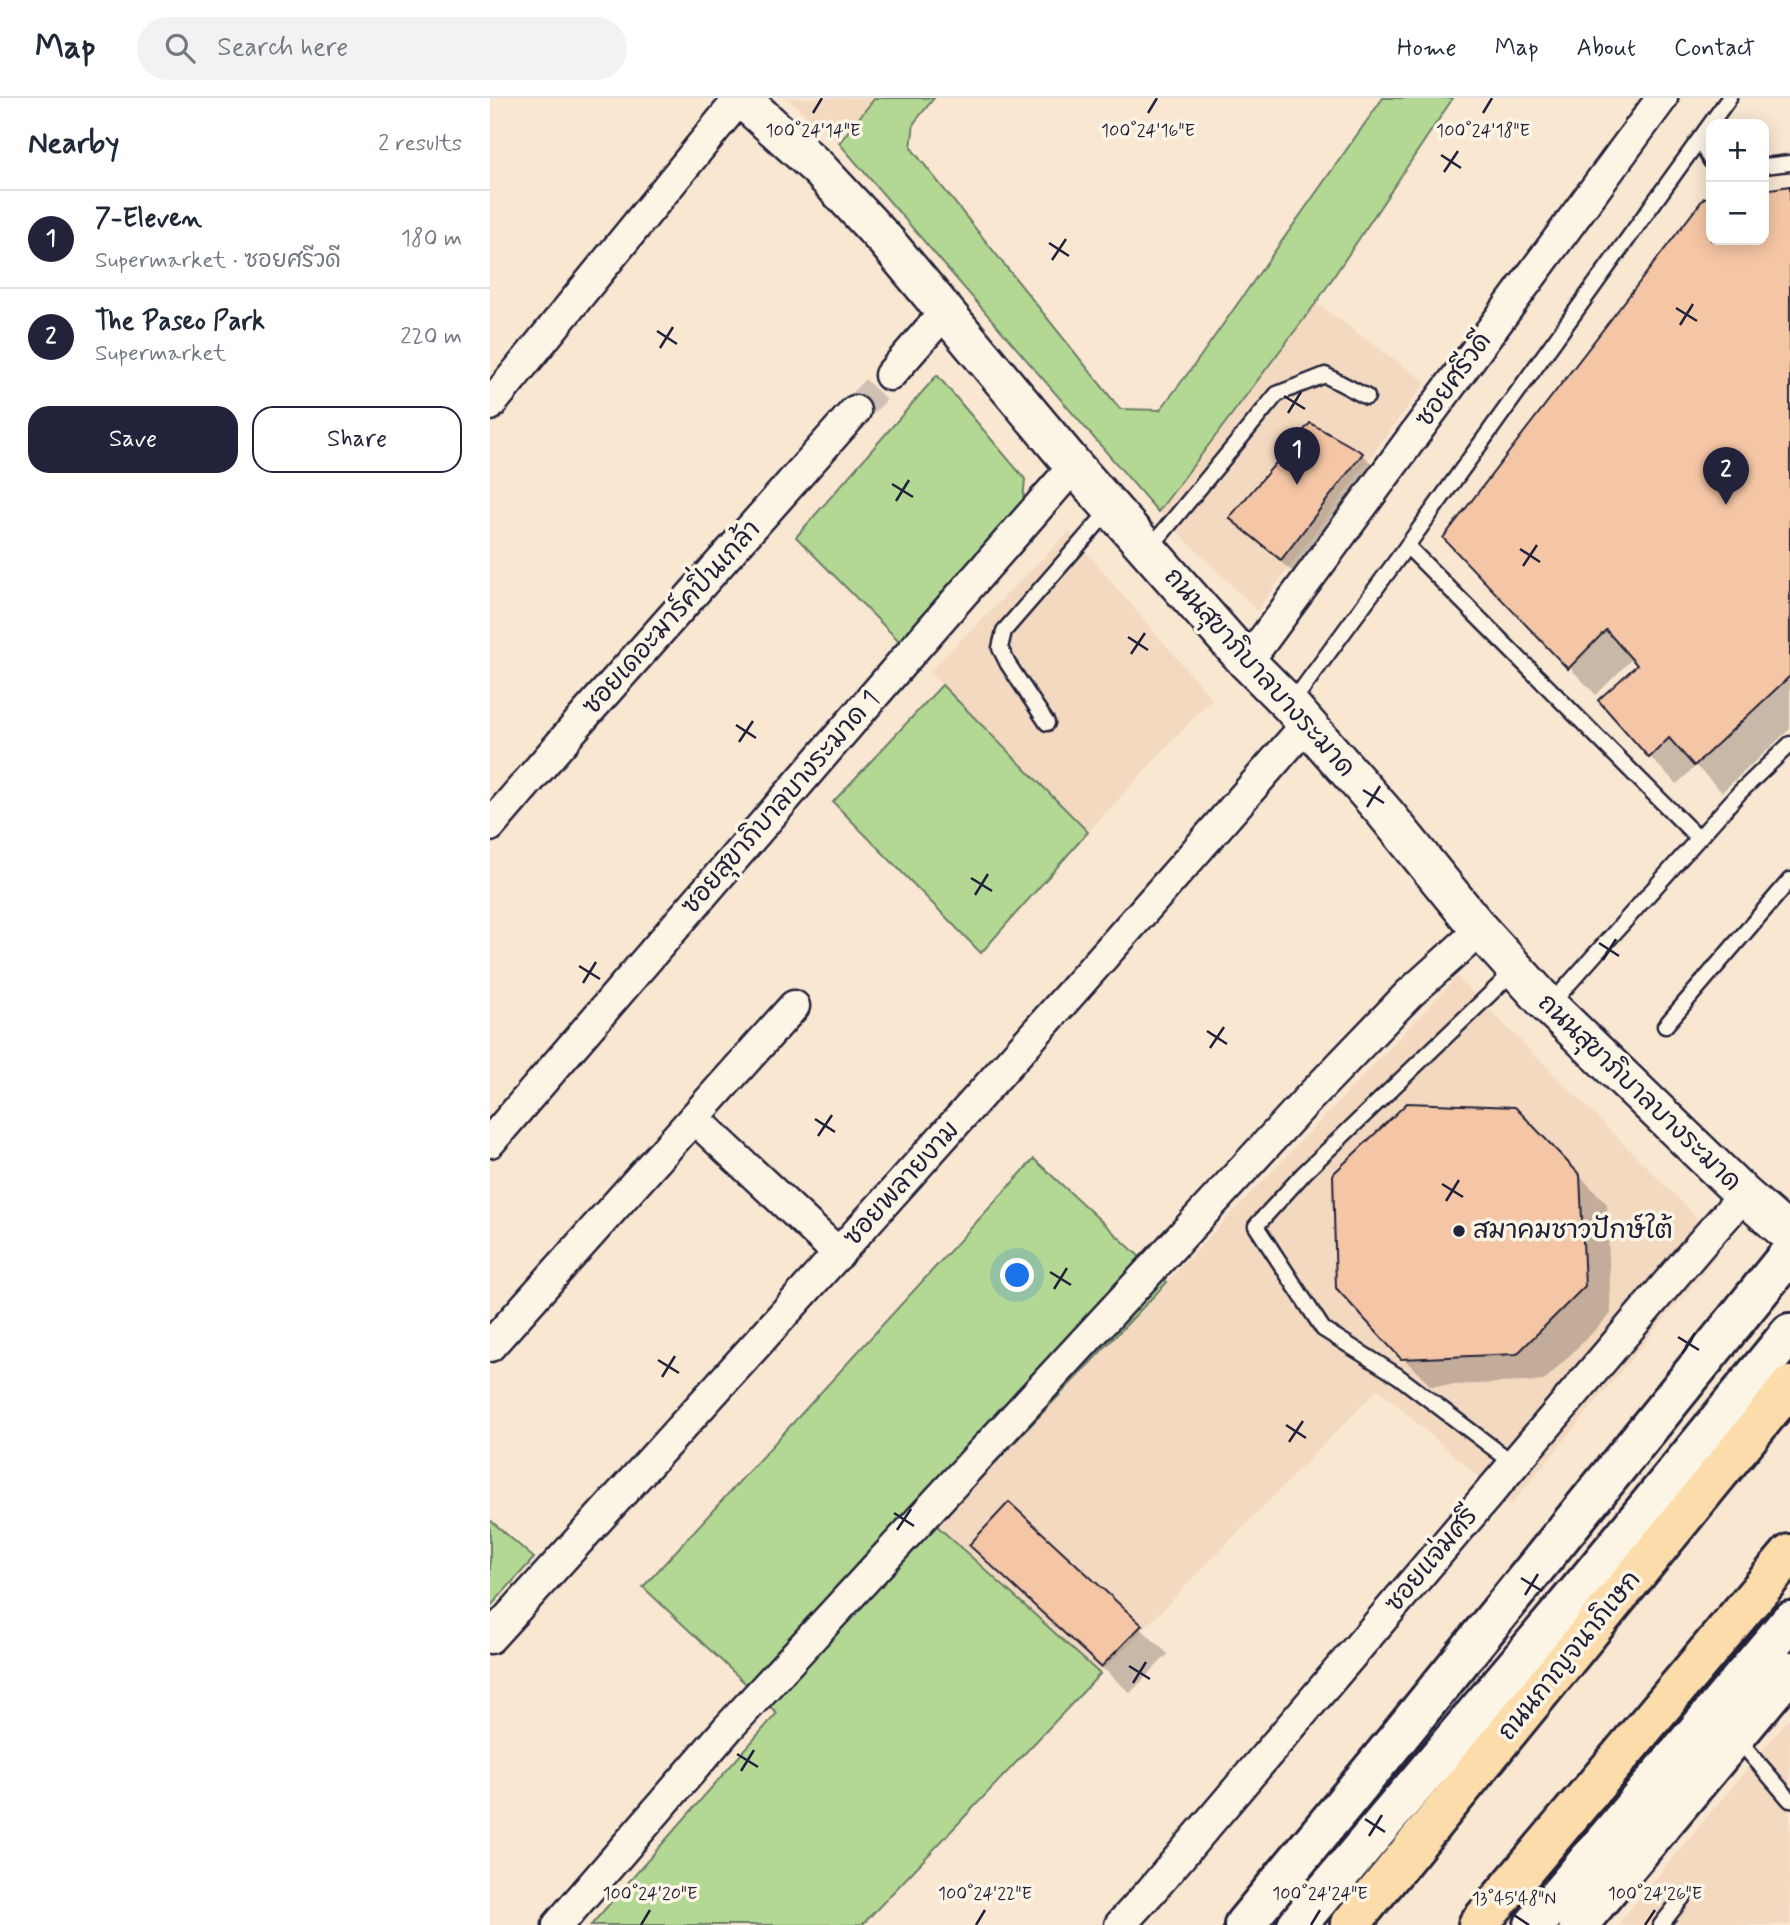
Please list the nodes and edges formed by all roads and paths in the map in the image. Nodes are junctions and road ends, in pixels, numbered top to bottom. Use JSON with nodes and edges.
{"nodes":[{"id":1,"x":741,"y":98,"type":"edge"},
{"id":2,"x":1662,"y":98,"type":"edge"},
{"id":3,"x":1728,"y":98,"type":"edge"},
{"id":4,"x":1699,"y":141,"type":"junction"},
{"id":5,"x":1706,"y":153,"type":"edge"},
{"id":6,"x":1790,"y":163,"type":"edge"},
{"id":7,"x":1769,"y":165,"type":"edge"},
{"id":8,"x":945,"y":312,"type":"junction"},
{"id":9,"x":890,"y":375,"type":"tunnel mouth"},
{"id":10,"x":1367,"y":397,"type":"dead end"},
{"id":11,"x":490,"y":405,"type":"edge"},
{"id":12,"x":855,"y":411,"type":"tunnel mouth"},
{"id":13,"x":1074,"y":466,"type":"junction"},
{"id":14,"x":1111,"y":508,"type":"junction"},
{"id":15,"x":1407,"y":546,"type":"junction"},
{"id":16,"x":1149,"y":550,"type":"junction"},
{"id":17,"x":1247,"y":662,"type":"junction"},
{"id":18,"x":1298,"y":715,"type":"junction"},
{"id":19,"x":1047,"y":723,"type":"dead end"},
{"id":20,"x":1790,"y":744,"type":"edge"},
{"id":21,"x":490,"y":826,"type":"edge"},
{"id":22,"x":1698,"y":838,"type":"junction"},
{"id":23,"x":1790,"y":880,"type":"edge"},
{"id":24,"x":1480,"y":930,"type":"junction"},
{"id":25,"x":1516,"y":969,"type":"junction"},
{"id":26,"x":794,"y":1006,"type":"dead end"},
{"id":27,"x":1549,"y":1006,"type":"junction"},
{"id":28,"x":1665,"y":1026,"type":"dead end"},
{"id":29,"x":695,"y":1118,"type":"junction"},
{"id":30,"x":490,"y":1142,"type":"edge"},
{"id":31,"x":1744,"y":1195,"type":"junction"},
{"id":32,"x":1790,"y":1235,"type":"edge"},
{"id":33,"x":1790,"y":1253,"type":"edge"},
{"id":34,"x":839,"y":1254,"type":"junction"},
{"id":35,"x":1790,"y":1333,"type":"edge"},
{"id":36,"x":490,"y":1346,"type":"edge"},
{"id":37,"x":1790,"y":1386,"type":"edge"},
{"id":38,"x":1514,"y":1463,"type":"junction"},
{"id":39,"x":1790,"y":1554,"type":"edge"},
{"id":40,"x":1790,"y":1621,"type":"edge"},
{"id":41,"x":490,"y":1638,"type":"edge"},
{"id":42,"x":1790,"y":1671,"type":"edge"},
{"id":43,"x":1729,"y":1718,"type":"junction"},
{"id":44,"x":1790,"y":1800,"type":"edge"},
{"id":45,"x":1683,"y":1897,"type":"dead end"},
{"id":46,"x":558,"y":1925,"type":"edge"},
{"id":47,"x":1120,"y":1925,"type":"edge"},
{"id":48,"x":1244,"y":1925,"type":"edge"},
{"id":49,"x":1297,"y":1925,"type":"edge"},
{"id":50,"x":1350,"y":1925,"type":"edge"},
{"id":51,"x":1478,"y":1925,"type":"edge"},
{"id":52,"x":1534,"y":1925,"type":"edge"},
{"id":53,"x":1578,"y":1925,"type":"edge"},
{"id":54,"x":1661,"y":1925,"type":"edge"}],
"edges":[{"from":1,"to":8,"type":"street","name":"ถนนสุขาภิบาลบางระมาด"},
{"from":1,"to":11,"type":"street"},
{"from":2,"to":17,"type":"street","name":"ซอยศรีวดี"},
{"from":3,"to":4,"type":"lane"},
{"from":4,"to":5,"type":"lane"},
{"from":4,"to":15,"type":"lane"},
{"from":6,"to":7,"type":"lane"},
{"from":8,"to":9,"type":"street"},
{"from":8,"to":13,"type":"street","name":"ถนนสุขาภิบาลบางระมาด"},
{"from":10,"to":16,"type":"lane"},
{"from":12,"to":21,"type":"street","name":"ซอยเดอะมาร์คปิ่นเกล้า"},
{"from":13,"to":14,"type":"street","name":"ถนนสุขาภิบาลบางระมาด"},
{"from":13,"to":30,"type":"street","name":"ซอยสุขาภิบาลบางระมาด 1"},
{"from":14,"to":16,"type":"street","name":"ถนนสุขาภิบาลบางระมาด"},
{"from":14,"to":19,"type":"lane"},
{"from":15,"to":18,"type":"lane"},
{"from":15,"to":22,"type":"lane"},
{"from":16,"to":17,"type":"street","name":"ถนนสุขาภิบาลบางระมาด"},
{"from":17,"to":18,"type":"street","name":"ถนนสุขาภิบาลบางระมาด"},
{"from":18,"to":24,"type":"street","name":"ถนนสุขาภิบาลบางระมาด"},
{"from":18,"to":34,"type":"street","name":"ซอยพลายงาม"},
{"from":20,"to":22,"type":"lane"},
{"from":22,"to":27,"type":"lane"},
{"from":23,"to":28,"type":"lane"},
{"from":24,"to":25,"type":"street","name":"ถนนสุขาภิบาลบางระมาด"},
{"from":24,"to":46,"type":"street"},
{"from":25,"to":27,"type":"street","name":"ถนนสุขาภิบาลบางระมาด"},
{"from":25,"to":38,"type":"lane"},
{"from":26,"to":29,"type":"street"},
{"from":27,"to":31,"type":"street","name":"ถนนสุขาภิบาลบางระมาด"},
{"from":29,"to":34,"type":"street"},
{"from":29,"to":36,"type":"street"},
{"from":31,"to":32,"type":"street","name":"ถนนสุขาภิบาลบางระมาด"},
{"from":31,"to":38,"type":"street","name":"ซอยแจ่มศรี"},
{"from":33,"to":48,"type":"main road"},
{"from":34,"to":41,"type":"street","name":"ซอยพลายงาม"},
{"from":35,"to":49,"type":"main road"},
{"from":37,"to":50,"type":"highway","name":"ถนนกาญจนาภิเษก"},
{"from":38,"to":47,"type":"street","name":"ซอยแจ่มศรี"},
{"from":39,"to":51,"type":"highway"},
{"from":40,"to":43,"type":"main road"},
{"from":42,"to":43,"type":"main road"},
{"from":43,"to":44,"type":"lane"},
{"from":43,"to":52,"type":"main road"},
{"from":43,"to":53,"type":"main road"},
{"from":45,"to":54,"type":"lane"}]}
